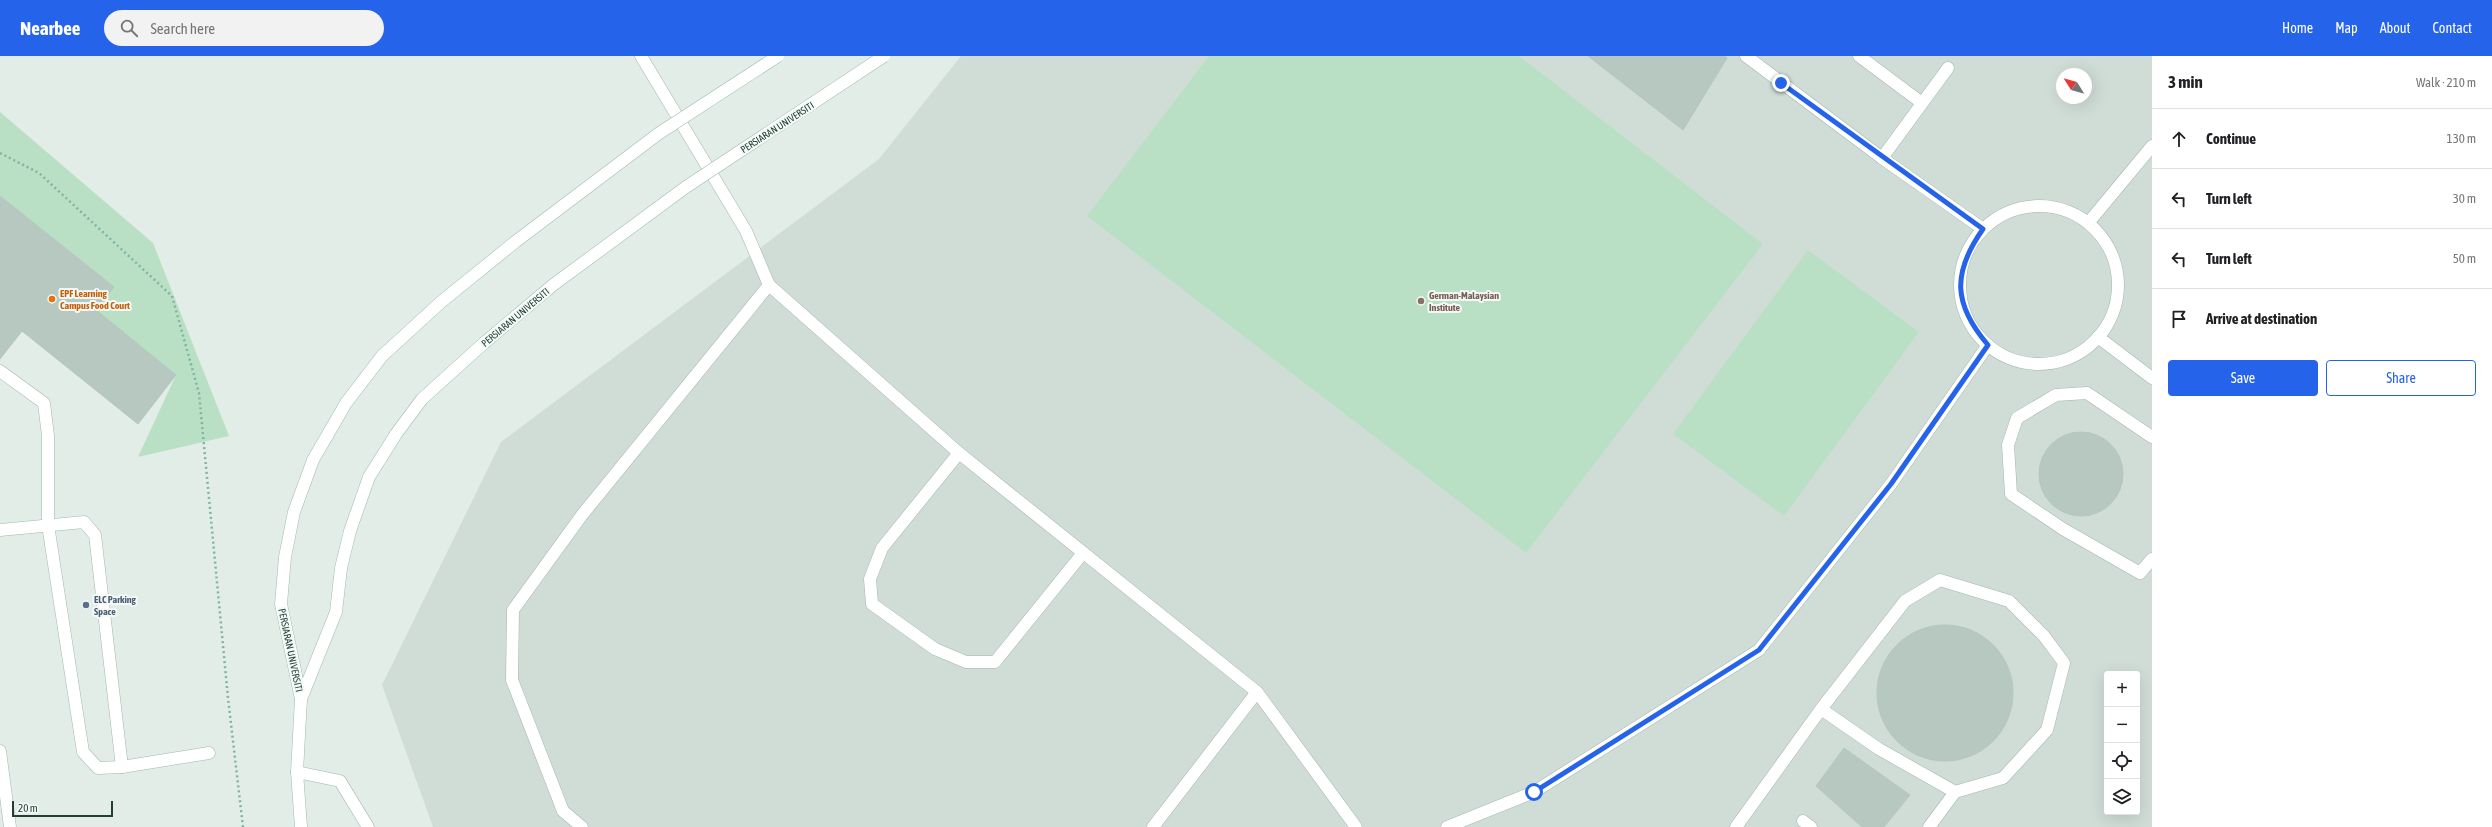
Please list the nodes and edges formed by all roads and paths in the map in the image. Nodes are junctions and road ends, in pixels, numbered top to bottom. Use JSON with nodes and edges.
{"nodes":[{"id":1,"x":641,"y":56,"type":"edge"},
{"id":2,"x":778,"y":56,"type":"edge"},
{"id":3,"x":884,"y":56,"type":"edge"},
{"id":4,"x":1746,"y":56,"type":"edge"},
{"id":5,"x":1859,"y":56,"type":"edge"},
{"id":6,"x":1948,"y":68,"type":"dead end"},
{"id":7,"x":1922,"y":103,"type":"junction"},
{"id":8,"x":2152,"y":146,"type":"edge"},
{"id":9,"x":0,"y":153,"type":"edge"},
{"id":10,"x":1882,"y":158,"type":"junction"},
{"id":11,"x":2089,"y":222,"type":"junction"},
{"id":12,"x":1983,"y":229,"type":"junction"},
{"id":13,"x":769,"y":285,"type":"junction"},
{"id":14,"x":2098,"y":337,"type":"junction"},
{"id":15,"x":1988,"y":345,"type":"junction"},
{"id":16,"x":0,"y":371,"type":"edge"},
{"id":17,"x":2152,"y":378,"type":"edge"},
{"id":18,"x":2152,"y":437,"type":"edge"},
{"id":19,"x":959,"y":453,"type":"junction"},
{"id":20,"x":48,"y":525,"type":"junction"},
{"id":21,"x":0,"y":530,"type":"edge"},
{"id":22,"x":1083,"y":553,"type":"junction"},
{"id":23,"x":2152,"y":559,"type":"edge"},
{"id":24,"x":1257,"y":692,"type":"junction"},
{"id":25,"x":301,"y":699,"type":"junction"},
{"id":26,"x":1821,"y":710,"type":"junction"},
{"id":27,"x":0,"y":751,"type":"edge"},
{"id":28,"x":209,"y":753,"type":"dead end"},
{"id":29,"x":122,"y":767,"type":"junction"},
{"id":30,"x":297,"y":772,"type":"junction"},
{"id":31,"x":3,"y":791,"type":"edge"},
{"id":32,"x":1954,"y":792,"type":"junction"},
{"id":33,"x":10,"y":827,"type":"edge"},
{"id":34,"x":243,"y":827,"type":"edge"},
{"id":35,"x":301,"y":827,"type":"edge"},
{"id":36,"x":368,"y":827,"type":"edge"},
{"id":37,"x":582,"y":827,"type":"edge"},
{"id":38,"x":1153,"y":827,"type":"edge"},
{"id":39,"x":1356,"y":827,"type":"edge"},
{"id":40,"x":1447,"y":827,"type":"edge"},
{"id":41,"x":1736,"y":827,"type":"edge"},
{"id":42,"x":1930,"y":827,"type":"edge"}],
"edges":[{"from":1,"to":13,"type":"street"},
{"from":2,"to":25,"type":"street","name":"PERSIARAN UNIVERSITI","bridge":true},
{"from":3,"to":25,"type":"street","name":"PERSIARAN UNIVERSITI","bridge":true},
{"from":4,"to":10,"type":"street"},
{"from":5,"to":7,"type":"street"},
{"from":6,"to":7,"type":"street"},
{"from":7,"to":10,"type":"street"},
{"from":8,"to":11,"type":"street"},
{"from":9,"to":34,"type":"path"},
{"from":10,"to":12,"type":"street"},
{"from":11,"to":12,"type":"street"},
{"from":11,"to":14,"type":"street"},
{"from":12,"to":15,"type":"street"},
{"from":13,"to":19,"type":"street"},
{"from":13,"to":37,"type":"street"},
{"from":14,"to":15,"type":"street"},
{"from":14,"to":17,"type":"street"},
{"from":15,"to":40,"type":"street"},
{"from":16,"to":20,"type":"street"},
{"from":18,"to":23,"type":"street"},
{"from":19,"to":22,"type":"street"},
{"from":19,"to":22,"type":"street"},
{"from":20,"to":21,"type":"street"},
{"from":20,"to":29,"type":"street"},
{"from":20,"to":29,"type":"street"},
{"from":22,"to":24,"type":"street"},
{"from":24,"to":38,"type":"street"},
{"from":24,"to":39,"type":"street"},
{"from":25,"to":30,"type":"street","name":"PERSIARAN UNIVERSITI"},
{"from":26,"to":32,"type":"street"},
{"from":26,"to":32,"type":"street"},
{"from":26,"to":41,"type":"street"},
{"from":27,"to":31,"type":"street"},
{"from":28,"to":29,"type":"street"},
{"from":30,"to":35,"type":"street","name":"PERSIARAN UNIVERSITI"},
{"from":30,"to":36,"type":"street"},
{"from":31,"to":33,"type":"street"},
{"from":32,"to":42,"type":"street"}]}
